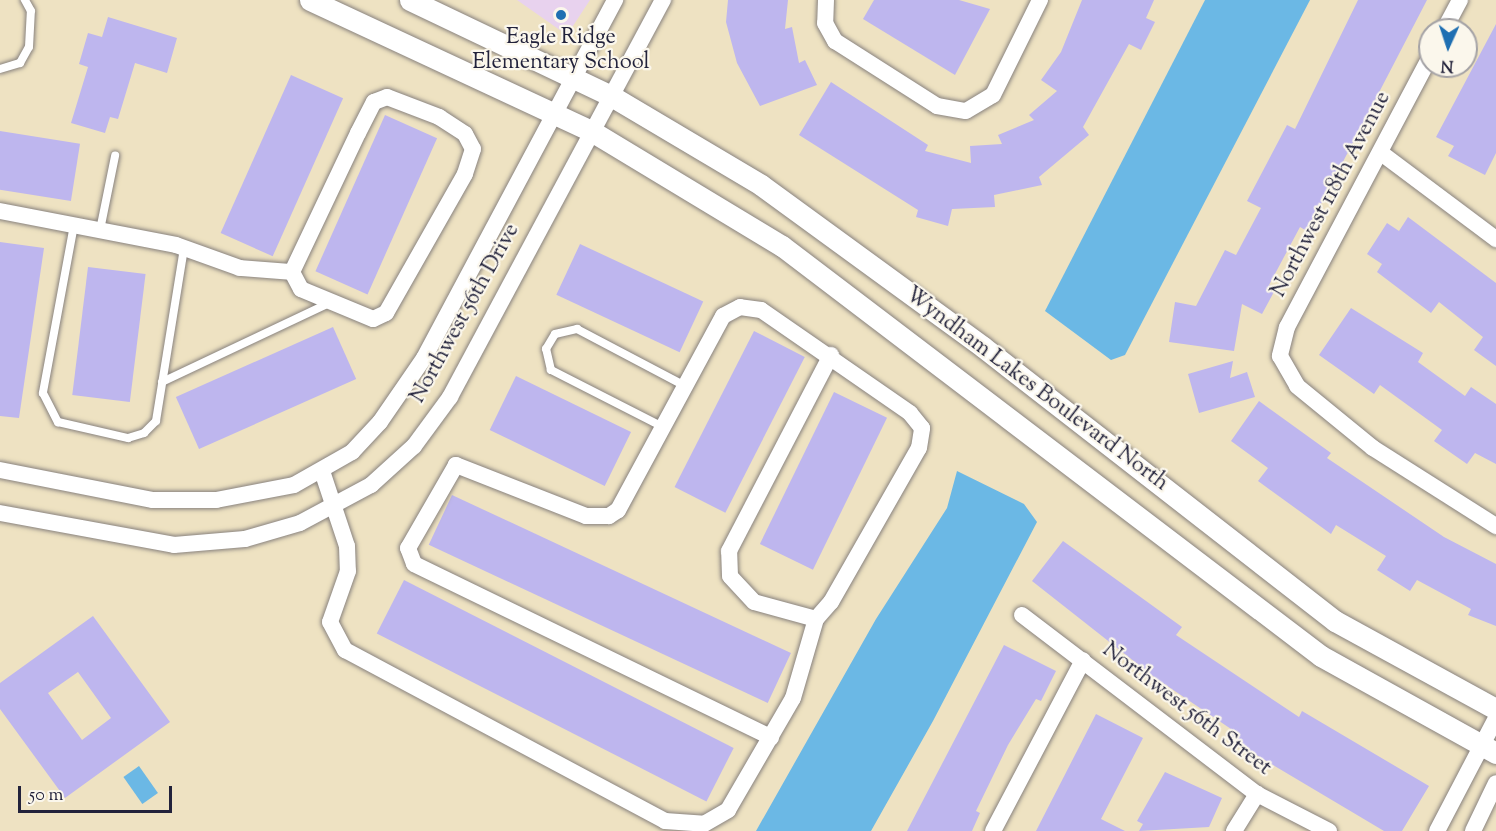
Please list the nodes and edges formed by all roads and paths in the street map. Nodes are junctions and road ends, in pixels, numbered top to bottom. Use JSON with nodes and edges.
{"nodes":[{"id":1,"x":25,"y":0,"type":"edge"},
{"id":2,"x":310,"y":0,"type":"edge"},
{"id":3,"x":410,"y":0,"type":"edge"},
{"id":4,"x":615,"y":0,"type":"edge"},
{"id":5,"x":663,"y":0,"type":"edge"},
{"id":6,"x":1040,"y":0,"type":"edge"},
{"id":7,"x":1460,"y":0,"type":"edge"},
{"id":8,"x":825,"y":3,"type":"edge"},
{"id":9,"x":1450,"y":18,"type":"edge"},
{"id":10,"x":0,"y":69,"type":"edge"},
{"id":11,"x":572,"y":76,"type":"junction"},
{"id":12,"x":1419,"y":78,"type":"edge"},
{"id":13,"x":614,"y":98,"type":"junction"},
{"id":14,"x":554,"y":113,"type":"junction"},
{"id":15,"x":593,"y":132,"type":"junction"},
{"id":16,"x":1381,"y":153,"type":"junction"},
{"id":17,"x":115,"y":156,"type":"dead end"},
{"id":18,"x":0,"y":211,"type":"edge"},
{"id":19,"x":74,"y":225,"type":"junction"},
{"id":20,"x":100,"y":230,"type":"junction"},
{"id":21,"x":1496,"y":239,"type":"edge"},
{"id":22,"x":184,"y":248,"type":"junction"},
{"id":23,"x":292,"y":272,"type":"junction"},
{"id":24,"x":332,"y":302,"type":"junction"},
{"id":25,"x":831,"y":355,"type":"junction"},
{"id":26,"x":162,"y":382,"type":"junction"},
{"id":27,"x":685,"y":386,"type":"junction"},
{"id":28,"x":663,"y":427,"type":"junction"},
{"id":29,"x":0,"y":470,"type":"edge"},
{"id":30,"x":322,"y":471,"type":"junction"},
{"id":31,"x":336,"y":506,"type":"junction"},
{"id":32,"x":0,"y":513,"type":"edge"},
{"id":33,"x":1496,"y":526,"type":"edge"},
{"id":34,"x":1022,"y":615,"type":"dead end"},
{"id":35,"x":816,"y":619,"type":"junction"},
{"id":36,"x":1083,"y":660,"type":"junction"},
{"id":37,"x":1496,"y":709,"type":"edge"},
{"id":38,"x":1496,"y":718,"type":"edge"},
{"id":39,"x":771,"y":737,"type":"junction"},
{"id":40,"x":1488,"y":749,"type":"edge"},
{"id":41,"x":1496,"y":783,"type":"edge"},
{"id":42,"x":1257,"y":794,"type":"junction"},
{"id":43,"x":1441,"y":830,"type":"edge"},
{"id":44,"x":993,"y":831,"type":"edge"},
{"id":45,"x":1234,"y":831,"type":"edge"},
{"id":46,"x":1329,"y":831,"type":"edge"},
{"id":47,"x":1473,"y":831,"type":"edge"}],
"edges":[{"from":1,"to":10,"type":"lane"},
{"from":2,"to":14,"type":"street","name":"Wyndham Lakes Boulevard North"},
{"from":3,"to":11,"type":"street","name":"Wyndham Lakes Boulevard North"},
{"from":4,"to":11,"type":"street","name":"Northwest 56th Drive"},
{"from":5,"to":13,"type":"street","name":"Northwest 56th Drive"},
{"from":6,"to":8,"type":"street"},
{"from":7,"to":9,"type":"street"},
{"from":11,"to":13,"type":"street","name":"Wyndham Lakes Boulevard North"},
{"from":11,"to":14,"type":"street","name":"Northwest 56th Drive"},
{"from":12,"to":16,"type":"street","name":"Northwest 118th Avenue"},
{"from":13,"to":15,"type":"street","name":"Northwest 56th Drive"},
{"from":13,"to":37,"type":"street","name":"Wyndham Lakes Boulevard North"},
{"from":14,"to":15,"type":"street","name":"Wyndham Lakes Boulevard North"},
{"from":14,"to":30,"type":"street","name":"Northwest 56th Drive"},
{"from":15,"to":31,"type":"street","name":"Northwest 56th Drive"},
{"from":15,"to":40,"type":"street","name":"Wyndham Lakes Boulevard North"},
{"from":16,"to":21,"type":"street"},
{"from":16,"to":33,"type":"street","name":"Northwest 118th Avenue"},
{"from":17,"to":20,"type":"lane"},
{"from":18,"to":19,"type":"street"},
{"from":19,"to":20,"type":"street"},
{"from":19,"to":26,"type":"lane"},
{"from":20,"to":22,"type":"street"},
{"from":22,"to":23,"type":"street"},
{"from":22,"to":26,"type":"lane"},
{"from":23,"to":24,"type":"street"},
{"from":23,"to":24,"type":"street"},
{"from":24,"to":26,"type":"lane"},
{"from":25,"to":27,"type":"street"},
{"from":25,"to":35,"type":"street"},
{"from":25,"to":35,"type":"street"},
{"from":27,"to":28,"type":"street"},
{"from":27,"to":28,"type":"lane"},
{"from":28,"to":39,"type":"street"},
{"from":29,"to":30,"type":"street","name":"Northwest 56th Drive"},
{"from":30,"to":31,"type":"street"},
{"from":31,"to":32,"type":"street","name":"Northwest 56th Drive"},
{"from":31,"to":39,"type":"street"},
{"from":34,"to":36,"type":"street","name":"Northwest 56th Street"},
{"from":35,"to":39,"type":"street"},
{"from":36,"to":42,"type":"street","name":"Northwest 56th Street"},
{"from":36,"to":44,"type":"street"},
{"from":38,"to":40,"type":"street"},
{"from":40,"to":43,"type":"street"},
{"from":41,"to":47,"type":"street"},
{"from":42,"to":45,"type":"street"},
{"from":42,"to":46,"type":"street","name":"Northwest 56th Street"}]}
